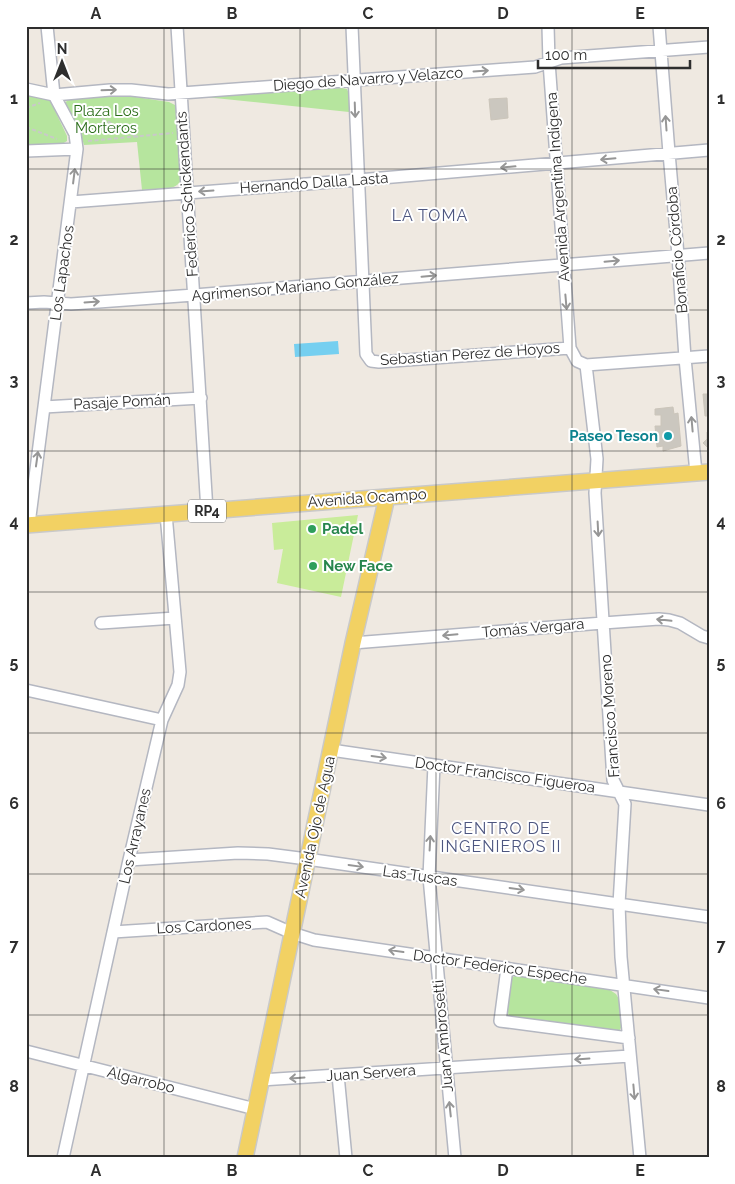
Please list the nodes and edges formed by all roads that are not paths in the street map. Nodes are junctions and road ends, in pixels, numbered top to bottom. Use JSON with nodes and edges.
{"nodes":[{"id":1,"x":47,"y":26,"type":"edge"},
{"id":2,"x":177,"y":26,"type":"edge"},
{"id":3,"x":352,"y":26,"type":"edge"},
{"id":4,"x":548,"y":26,"type":"edge"},
{"id":5,"x":659,"y":26,"type":"edge"},
{"id":6,"x":709,"y":46,"type":"edge"},
{"id":7,"x":661,"y":50,"type":"junction"},
{"id":8,"x":549,"y":62,"type":"junction"},
{"id":9,"x":354,"y":81,"type":"junction"},
{"id":10,"x":26,"y":89,"type":"edge"},
{"id":11,"x":180,"y":93,"type":"junction"},
{"id":12,"x":54,"y":94,"type":"junction"},
{"id":13,"x":78,"y":149,"type":"junction"},
{"id":14,"x":709,"y":150,"type":"edge"},
{"id":15,"x":26,"y":151,"type":"edge"},
{"id":16,"x":669,"y":153,"type":"junction"},
{"id":17,"x":556,"y":163,"type":"junction"},
{"id":18,"x":358,"y":180,"type":"junction"},
{"id":19,"x":187,"y":193,"type":"junction"},
{"id":20,"x":71,"y":202,"type":"junction"},
{"id":21,"x":709,"y":253,"type":"edge"},
{"id":22,"x":678,"y":255,"type":"junction"},
{"id":23,"x":564,"y":265,"type":"junction"},
{"id":24,"x":363,"y":281,"type":"junction"},
{"id":25,"x":194,"y":296,"type":"junction"},
{"id":26,"x":26,"y":303,"type":"edge"},
{"id":27,"x":58,"y":303,"type":"junction"},
{"id":28,"x":570,"y":348,"type":"junction"},
{"id":29,"x":709,"y":356,"type":"edge"},
{"id":30,"x":686,"y":358,"type":"junction"},
{"id":31,"x":586,"y":366,"type":"junction"},
{"id":32,"x":200,"y":398,"type":"junction"},
{"id":33,"x":44,"y":407,"type":"junction"},
{"id":34,"x":702,"y":472,"type":"edge"},
{"id":35,"x":596,"y":480,"type":"junction"},
{"id":36,"x":387,"y":497,"type":"junction"},
{"id":37,"x":207,"y":511,"type":"junction"},
{"id":38,"x":166,"y":514,"type":"junction"},
{"id":39,"x":27,"y":525,"type":"edge"},
{"id":40,"x":175,"y":618,"type":"junction"},
{"id":41,"x":603,"y":622,"type":"junction"},
{"id":42,"x":101,"y":623,"type":"dead end"},
{"id":43,"x":709,"y":638,"type":"edge"},
{"id":44,"x":354,"y":643,"type":"junction"},
{"id":45,"x":26,"y":690,"type":"edge"},
{"id":46,"x":162,"y":720,"type":"junction"},
{"id":47,"x":331,"y":750,"type":"junction"},
{"id":48,"x":434,"y":765,"type":"junction"},
{"id":49,"x":618,"y":792,"type":"junction"},
{"id":50,"x":709,"y":805,"type":"edge"},
{"id":51,"x":308,"y":859,"type":"junction"},
{"id":52,"x":130,"y":860,"type":"junction"},
{"id":53,"x":429,"y":877,"type":"junction"},
{"id":54,"x":618,"y":904,"type":"junction"},
{"id":55,"x":709,"y":917,"type":"edge"},
{"id":56,"x":114,"y":932,"type":"junction"},
{"id":57,"x":292,"y":934,"type":"junction"},
{"id":58,"x":436,"y":957,"type":"junction"},
{"id":59,"x":507,"y":968,"type":"junction"},
{"id":60,"x":624,"y":985,"type":"junction"},
{"id":61,"x":709,"y":998,"type":"edge"},
{"id":62,"x":628,"y":1038,"type":"junction"},
{"id":63,"x":26,"y":1051,"type":"edge"},
{"id":64,"x":630,"y":1056,"type":"junction"},
{"id":65,"x":84,"y":1066,"type":"junction"},
{"id":66,"x":446,"y":1068,"type":"junction"},
{"id":67,"x":338,"y":1075,"type":"junction"},
{"id":68,"x":261,"y":1080,"type":"junction"},
{"id":69,"x":255,"y":1109,"type":"junction"},
{"id":70,"x":63,"y":1158,"type":"edge"},
{"id":71,"x":245,"y":1158,"type":"edge"},
{"id":72,"x":346,"y":1158,"type":"edge"},
{"id":73,"x":455,"y":1158,"type":"edge"},
{"id":74,"x":640,"y":1158,"type":"edge"}],
"edges":[{"from":1,"to":12,"type":"street","name":"Los Lapachos"},
{"from":2,"to":11,"type":"street","name":"Federico Schickendants"},
{"from":3,"to":9,"type":"street"},
{"from":4,"to":8,"type":"street","name":"Avenida Argentina Indígena"},
{"from":5,"to":7,"type":"street","name":"Bonaficio Córdoba"},
{"from":6,"to":7,"type":"street","name":"Diego de Navarro y Velazco"},
{"from":7,"to":8,"type":"street","name":"Diego de Navarro y Velazco"},
{"from":16,"to":7,"type":"street","name":"Bonaficio Córdoba","one_way":true},
{"from":9,"to":8,"type":"street","name":"Diego de Navarro y Velazco","one_way":true},
{"from":8,"to":17,"type":"street","name":"Avenida Argentina Indígena"},
{"from":9,"to":11,"type":"street","name":"Diego de Navarro y Velazco"},
{"from":9,"to":18,"type":"street","one_way":true},
{"from":10,"to":12,"type":"street","name":"Diego de Navarro y Velazco"},
{"from":12,"to":11,"type":"street","name":"Diego de Navarro y Velazco","one_way":true},
{"from":11,"to":19,"type":"street","name":"Federico Schickendants"},
{"from":12,"to":13,"type":"street","name":"Los Lapachos"},
{"from":13,"to":15,"type":"street"},
{"from":20,"to":13,"type":"street","name":"Los Lapachos","one_way":true},
{"from":14,"to":16,"type":"street","name":"Hernando Dalla Lasta"},
{"from":16,"to":17,"type":"street","name":"Hernando Dalla Lasta","one_way":true},
{"from":16,"to":22,"type":"street","name":"Bonaficio Córdoba"},
{"from":17,"to":18,"type":"street","name":"Hernando Dalla Lasta","one_way":true},
{"from":17,"to":23,"type":"street","name":"Avenida Argentina Indígena"},
{"from":18,"to":19,"type":"street","name":"Hernando Dalla Lasta","one_way":true},
{"from":18,"to":24,"type":"street"},
{"from":19,"to":20,"type":"street","name":"Hernando Dalla Lasta"},
{"from":19,"to":25,"type":"street","name":"Federico Schickendants"},
{"from":20,"to":27,"type":"street","name":"Los Lapachos"},
{"from":21,"to":22,"type":"street","name":"Agrimensor Mariano González"},
{"from":23,"to":22,"type":"street","name":"Agrimensor Mariano González","one_way":true},
{"from":22,"to":30,"type":"street","name":"Bonaficio Córdoba"},
{"from":24,"to":23,"type":"street","name":"Agrimensor Mariano González","one_way":true},
{"from":23,"to":28,"type":"street","name":"Avenida Argentina Indígena","one_way":true},
{"from":24,"to":25,"type":"street","name":"Agrimensor Mariano González"},
{"from":24,"to":28,"type":"street","name":"Sebastian Perez de Hoyos"},
{"from":27,"to":25,"type":"street","name":"Agrimensor Mariano González","one_way":true},
{"from":25,"to":32,"type":"street","name":"Federico Schickendants"},
{"from":26,"to":27,"type":"street","name":"Agrimensor Mariano González"},
{"from":27,"to":33,"type":"street","name":"Los Lapachos"},
{"from":28,"to":31,"type":"street"},
{"from":29,"to":30,"type":"street"},
{"from":30,"to":31,"type":"street"},
{"from":34,"to":30,"type":"street","name":"Bonaficio Córdoba","one_way":true},
{"from":31,"to":35,"type":"street"},
{"from":32,"to":33,"type":"street","name":"Pasaje Pomán"},
{"from":32,"to":37,"type":"street","name":"Federico Schickendants"},
{"from":39,"to":33,"type":"street","name":"Los Lapachos","one_way":true},
{"from":34,"to":35,"type":"main road","name":"Avenida Ocampo","number":"RP4"},
{"from":35,"to":36,"type":"main road","name":"Avenida Ocampo","number":"RP4"},
{"from":35,"to":41,"type":"street","name":"Francisco Moreno","one_way":true},
{"from":36,"to":37,"type":"main road","name":"Avenida Ocampo","number":"RP4"},
{"from":36,"to":44,"type":"main road","name":"Avenida Ojo de Agua"},
{"from":37,"to":38,"type":"main road","name":"Avenida Ocampo","number":"RP4"},
{"from":38,"to":39,"type":"main road","name":"Avenida Ocampo","number":"RP4"},
{"from":38,"to":40,"type":"street","name":"Los Arrayanes"},
{"from":40,"to":42,"type":"street"},
{"from":40,"to":46,"type":"street","name":"Los Arrayanes"},
{"from":43,"to":41,"type":"street","name":"Tomás Vergara","one_way":true},
{"from":41,"to":44,"type":"street","name":"Tomás Vergara","one_way":true},
{"from":41,"to":49,"type":"street","name":"Francisco Moreno"},
{"from":44,"to":47,"type":"main road","name":"Avenida Ojo de Agua"},
{"from":45,"to":46,"type":"street"},
{"from":46,"to":52,"type":"street","name":"Los Arrayanes"},
{"from":47,"to":48,"type":"street","name":"Doctor Francisco Figueroa","one_way":true},
{"from":47,"to":51,"type":"main road","name":"Avenida Ojo de Agua"},
{"from":48,"to":49,"type":"street","name":"Doctor Francisco Figueroa"},
{"from":53,"to":48,"type":"street","name":"Juan Ambrosetti","one_way":true},
{"from":49,"to":50,"type":"street","name":"Doctor Francisco Figueroa"},
{"from":49,"to":54,"type":"street","name":"Francisco Moreno"},
{"from":51,"to":52,"type":"street","name":"Las Tuscas"},
{"from":51,"to":53,"type":"street","name":"Las Tuscas","one_way":true},
{"from":51,"to":57,"type":"main road","name":"Avenida Ojo de Agua"},
{"from":52,"to":56,"type":"street","name":"Los Arrayanes"},
{"from":53,"to":54,"type":"street","name":"Las Tuscas","one_way":true},
{"from":53,"to":58,"type":"street","name":"Juan Ambrosetti"},
{"from":54,"to":55,"type":"street","name":"Las Tuscas"},
{"from":54,"to":60,"type":"street","name":"Francisco Moreno"},
{"from":56,"to":57,"type":"street","name":"Los Cardones"},
{"from":56,"to":65,"type":"street","name":"Los Arrayanes"},
{"from":58,"to":57,"type":"street","name":"Doctor Federico Espeche","one_way":true},
{"from":57,"to":68,"type":"main road","name":"Avenida Ojo de Agua"},
{"from":58,"to":59,"type":"street","name":"Doctor Federico Espeche"},
{"from":58,"to":66,"type":"street","name":"Juan Ambrosetti"},
{"from":59,"to":60,"type":"street","name":"Doctor Federico Espeche"},
{"from":59,"to":62,"type":"street"},
{"from":61,"to":60,"type":"street","name":"Doctor Federico Espeche","one_way":true},
{"from":60,"to":62,"type":"street","name":"Francisco Moreno"},
{"from":62,"to":64,"type":"street","name":"Francisco Moreno"},
{"from":63,"to":65,"type":"street","name":"Algarrobo"},
{"from":64,"to":66,"type":"street","name":"Juan Servera","one_way":true},
{"from":64,"to":74,"type":"street","name":"Francisco Moreno","one_way":true},
{"from":65,"to":69,"type":"street","name":"Algarrobo"},
{"from":65,"to":70,"type":"street","name":"Los Arrayanes"},
{"from":66,"to":67,"type":"street","name":"Juan Servera"},
{"from":73,"to":66,"type":"street","name":"Juan Ambrosetti","one_way":true},
{"from":67,"to":68,"type":"street","name":"Juan Servera","one_way":true},
{"from":67,"to":72,"type":"street"},
{"from":68,"to":69,"type":"main road","name":"Avenida Ojo de Agua"},
{"from":69,"to":71,"type":"main road","name":"Avenida Ojo de Agua"}]}
